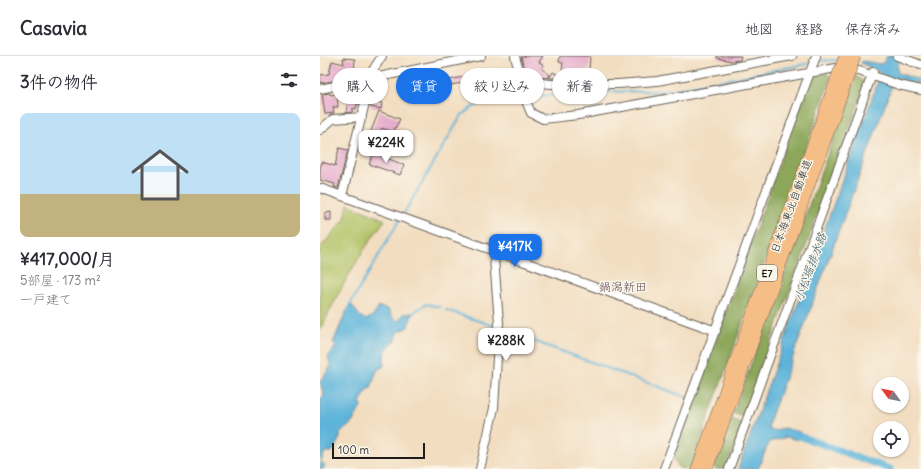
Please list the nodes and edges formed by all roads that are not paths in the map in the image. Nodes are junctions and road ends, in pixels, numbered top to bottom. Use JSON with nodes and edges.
{"nodes":[{"id":1,"x":382,"y":56,"type":"edge"},
{"id":2,"x":481,"y":56,"type":"edge"},
{"id":3,"x":516,"y":56,"type":"edge"},
{"id":4,"x":792,"y":56,"type":"edge"},
{"id":5,"x":816,"y":56,"type":"edge"},
{"id":6,"x":845,"y":56,"type":"edge"},
{"id":7,"x":855,"y":56,"type":"edge"},
{"id":8,"x":900,"y":57,"type":"edge"},
{"id":9,"x":921,"y":65,"type":"edge"},
{"id":10,"x":374,"y":68,"type":"edge"},
{"id":11,"x":519,"y":68,"type":"edge"},
{"id":12,"x":811,"y":71,"type":"junction"},
{"id":13,"x":388,"y":75,"type":"edge"},
{"id":14,"x":874,"y":75,"type":"junction"},
{"id":15,"x":842,"y":78,"type":"junction"},
{"id":16,"x":544,"y":84,"type":"edge"},
{"id":17,"x":332,"y":87,"type":"edge"},
{"id":18,"x":320,"y":89,"type":"edge"},
{"id":19,"x":921,"y":90,"type":"edge"},
{"id":20,"x":365,"y":104,"type":"edge"},
{"id":21,"x":527,"y":104,"type":"edge"},
{"id":22,"x":362,"y":117,"type":"junction"},
{"id":23,"x":320,"y":130,"type":"edge"},
{"id":24,"x":320,"y":188,"type":"edge"},
{"id":25,"x":342,"y":196,"type":"junction"},
{"id":26,"x":496,"y":250,"type":"junction"},
{"id":27,"x":716,"y":331,"type":"junction"},
{"id":28,"x":480,"y":469,"type":"edge"},
{"id":29,"x":665,"y":469,"type":"edge"},
{"id":30,"x":697,"y":469,"type":"edge"},
{"id":31,"x":707,"y":469,"type":"edge"},
{"id":32,"x":729,"y":469,"type":"edge"}],
"edges":[{"from":1,"to":10,"type":"street"},
{"from":2,"to":13,"type":"street"},
{"from":3,"to":11,"type":"street"},
{"from":4,"to":16,"type":"street"},
{"from":5,"to":12,"type":"street"},
{"from":6,"to":15,"type":"highway","name":"日本海東北自動車道","number":"E7","bridge":true},
{"from":7,"to":15,"type":"highway","name":"日本海東北自動車道","number":"E7","bridge":true},
{"from":8,"to":9,"type":"street"},
{"from":12,"to":14,"type":"street"},
{"from":12,"to":21,"type":"street"},
{"from":12,"to":27,"type":"street"},
{"from":14,"to":19,"type":"street"},
{"from":14,"to":32,"type":"street"},
{"from":15,"to":30,"type":"highway","name":"日本海東北自動車道","number":"E7"},
{"from":15,"to":31,"type":"highway","name":"日本海東北自動車道","number":"E7"},
{"from":17,"to":18,"type":"street"},
{"from":20,"to":22,"type":"street"},
{"from":22,"to":23,"type":"street"},
{"from":22,"to":25,"type":"street"},
{"from":24,"to":25,"type":"street"},
{"from":25,"to":26,"type":"street"},
{"from":26,"to":27,"type":"street"},
{"from":26,"to":28,"type":"street"},
{"from":27,"to":29,"type":"street"}]}
